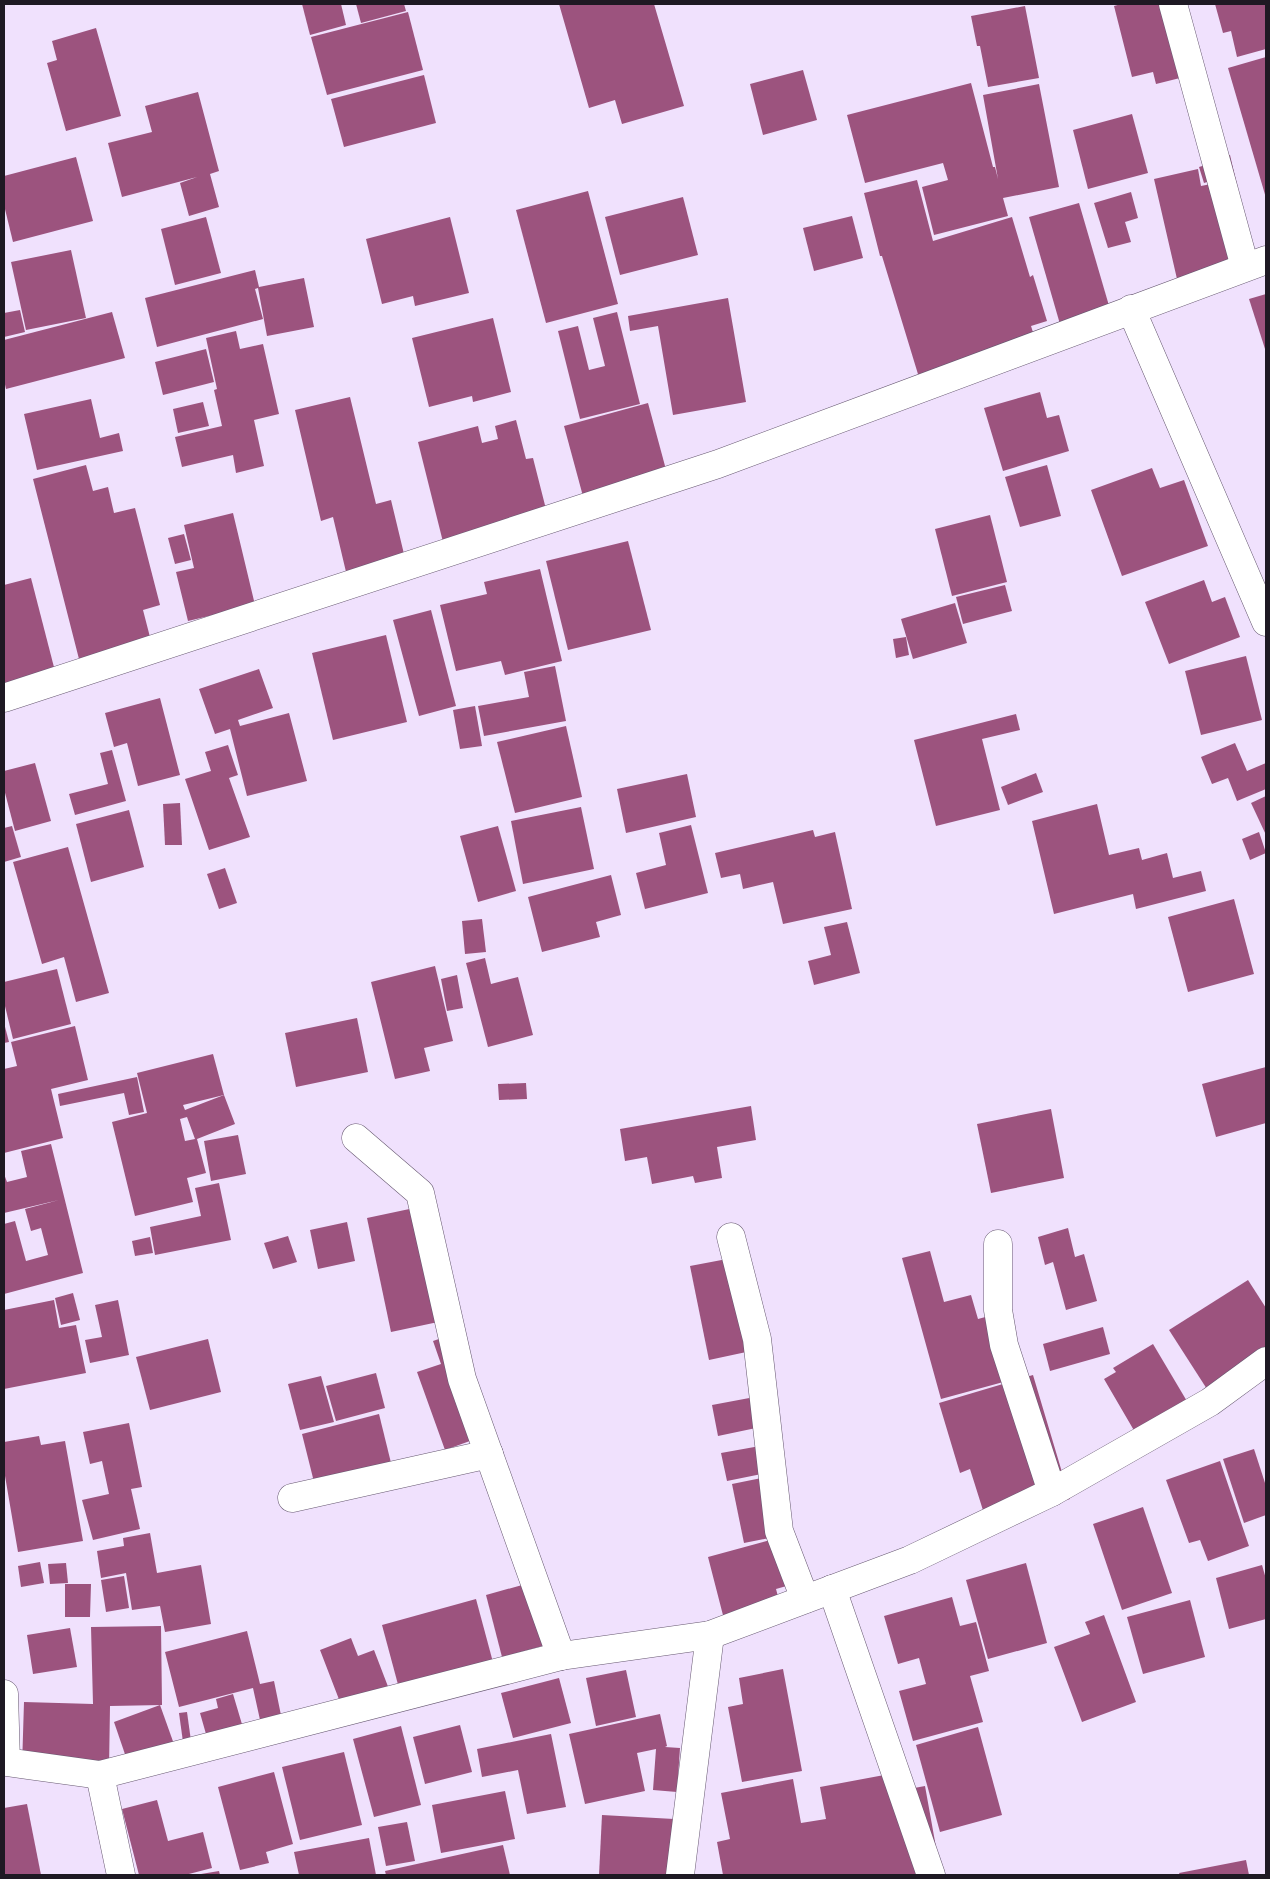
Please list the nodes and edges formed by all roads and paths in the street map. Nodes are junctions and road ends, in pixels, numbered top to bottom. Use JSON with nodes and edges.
{"nodes":[{"id":1,"x":1173,"y":4,"type":"edge"},
{"id":2,"x":1256,"y":264,"type":"edge"},
{"id":3,"x":1131,"y":309,"type":"junction"},
{"id":4,"x":1266,"y":622,"type":"edge"},
{"id":5,"x":4,"y":698,"type":"edge"},
{"id":6,"x":356,"y":1138,"type":"dead end"},
{"id":7,"x":731,"y":1237,"type":"dead end"},
{"id":8,"x":998,"y":1244,"type":"dead end"},
{"id":9,"x":1266,"y":1361,"type":"edge"},
{"id":10,"x":489,"y":1454,"type":"junction"},
{"id":11,"x":1052,"y":1492,"type":"junction"},
{"id":12,"x":292,"y":1498,"type":"dead end"},
{"id":13,"x":832,"y":1590,"type":"junction"},
{"id":14,"x":805,"y":1599,"type":"junction"},
{"id":15,"x":710,"y":1635,"type":"junction"},
{"id":16,"x":561,"y":1656,"type":"junction"},
{"id":17,"x":4,"y":1694,"type":"edge"},
{"id":18,"x":5,"y":1763,"type":"edge"},
{"id":19,"x":100,"y":1775,"type":"junction"},
{"id":20,"x":121,"y":1875,"type":"edge"},
{"id":21,"x":680,"y":1875,"type":"edge"},
{"id":22,"x":931,"y":1875,"type":"edge"}],
"edges":[{"from":1,"to":2,"type":"street"},
{"from":2,"to":3,"type":"street"},
{"from":3,"to":4,"type":"street"},
{"from":3,"to":5,"type":"street"},
{"from":6,"to":10,"type":"street"},
{"from":7,"to":14,"type":"street"},
{"from":8,"to":11,"type":"street"},
{"from":9,"to":11,"type":"street"},
{"from":10,"to":12,"type":"street"},
{"from":10,"to":16,"type":"street"},
{"from":11,"to":13,"type":"street"},
{"from":13,"to":14,"type":"street"},
{"from":13,"to":22,"type":"street"},
{"from":14,"to":15,"type":"street"},
{"from":15,"to":16,"type":"street"},
{"from":15,"to":21,"type":"street"},
{"from":16,"to":19,"type":"street"},
{"from":17,"to":18,"type":"street"},
{"from":18,"to":19,"type":"street"},
{"from":19,"to":20,"type":"street"}]}
